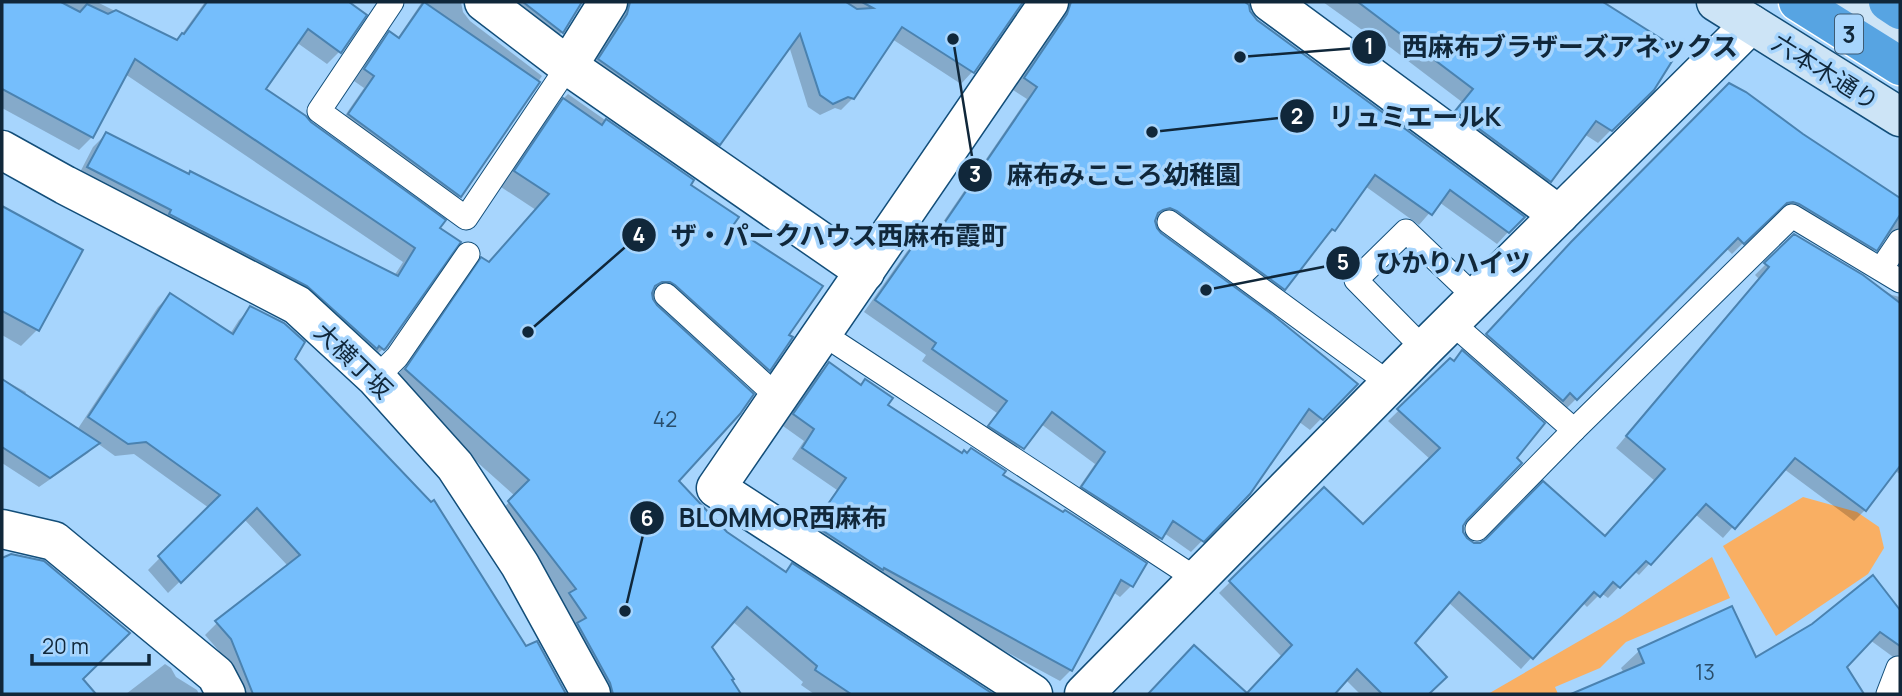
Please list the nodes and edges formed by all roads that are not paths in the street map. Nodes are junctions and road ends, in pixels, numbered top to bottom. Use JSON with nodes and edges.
{"nodes":[{"id":1,"x":392,"y":2,"type":"edge"},
{"id":2,"x":484,"y":2,"type":"edge"},
{"id":3,"x":608,"y":2,"type":"edge"},
{"id":4,"x":1049,"y":2,"type":"edge"},
{"id":5,"x":1270,"y":2,"type":"edge"},
{"id":6,"x":1716,"y":2,"type":"edge"},
{"id":7,"x":1798,"y":2,"type":"edge"},
{"id":8,"x":1841,"y":2,"type":"edge"},
{"id":9,"x":1888,"y":2,"type":"edge"},
{"id":10,"x":1900,"y":10,"type":"edge"},
{"id":11,"x":1751,"y":24,"type":"junction"},
{"id":12,"x":1900,"y":38,"type":"edge"},
{"id":13,"x":568,"y":66,"type":"junction"},
{"id":14,"x":1900,"y":66,"type":"edge"},
{"id":15,"x":1900,"y":117,"type":"edge"},
{"id":16,"x":2,"y":150,"type":"edge"},
{"id":17,"x":1559,"y":215,"type":"junction"},
{"id":18,"x":1169,"y":222,"type":"dead end"},
{"id":19,"x":1900,"y":241,"type":"edge"},
{"id":20,"x":468,"y":254,"type":"dead end"},
{"id":21,"x":865,"y":272,"type":"junction"},
{"id":22,"x":1891,"y":275,"type":"edge"},
{"id":23,"x":666,"y":295,"type":"dead end"},
{"id":24,"x":1463,"y":310,"type":"junction"},
{"id":25,"x":823,"y":334,"type":"junction"},
{"id":26,"x":1424,"y":349,"type":"junction"},
{"id":27,"x":376,"y":378,"type":"junction"},
{"id":28,"x":1390,"y":384,"type":"junction"},
{"id":29,"x":779,"y":398,"type":"junction"},
{"id":30,"x":1574,"y":430,"type":"junction"},
{"id":31,"x":2,"y":529,"type":"edge"},
{"id":32,"x":1477,"y":530,"type":"dead end"},
{"id":33,"x":1198,"y":580,"type":"junction"},
{"id":34,"x":1898,"y":668,"type":"dead end"},
{"id":35,"x":226,"y":694,"type":"edge"},
{"id":36,"x":591,"y":694,"type":"edge"},
{"id":37,"x":1033,"y":694,"type":"edge"},
{"id":38,"x":1084,"y":694,"type":"edge"},
{"id":39,"x":1888,"y":694,"type":"edge"}],
"edges":[{"from":1,"to":13,"type":"lane"},
{"from":2,"to":13,"type":"street"},
{"from":3,"to":13,"type":"street"},
{"from":4,"to":21,"type":"street"},
{"from":5,"to":17,"type":"street"},
{"from":6,"to":11,"type":"main road","name":"六本木通り"},
{"from":7,"to":14,"type":"highway","number":"3"},
{"from":8,"to":12,"type":"main road"},
{"from":9,"to":10,"type":"highway","number":"3"},
{"from":11,"to":15,"type":"main road","name":"六本木通り"},
{"from":11,"to":17,"type":"street"},
{"from":13,"to":21,"type":"street"},
{"from":16,"to":27,"type":"street","name":"大横丁坂"},
{"from":17,"to":24,"type":"street"},
{"from":18,"to":28,"type":"lane"},
{"from":19,"to":22,"type":"lane"},
{"from":20,"to":27,"type":"lane"},
{"from":21,"to":25,"type":"street"},
{"from":22,"to":30,"type":"lane"},
{"from":23,"to":29,"type":"lane"},
{"from":24,"to":26,"type":"street"},
{"from":24,"to":26,"type":"lane"},
{"from":24,"to":30,"type":"lane"},
{"from":25,"to":29,"type":"street"},
{"from":25,"to":33,"type":"lane"},
{"from":26,"to":28,"type":"street"},
{"from":27,"to":36,"type":"street","name":"大横丁坂"},
{"from":28,"to":33,"type":"street"},
{"from":29,"to":37,"type":"street"},
{"from":30,"to":32,"type":"lane"},
{"from":31,"to":35,"type":"street"},
{"from":33,"to":38,"type":"street"},
{"from":34,"to":39,"type":"lane"}]}
